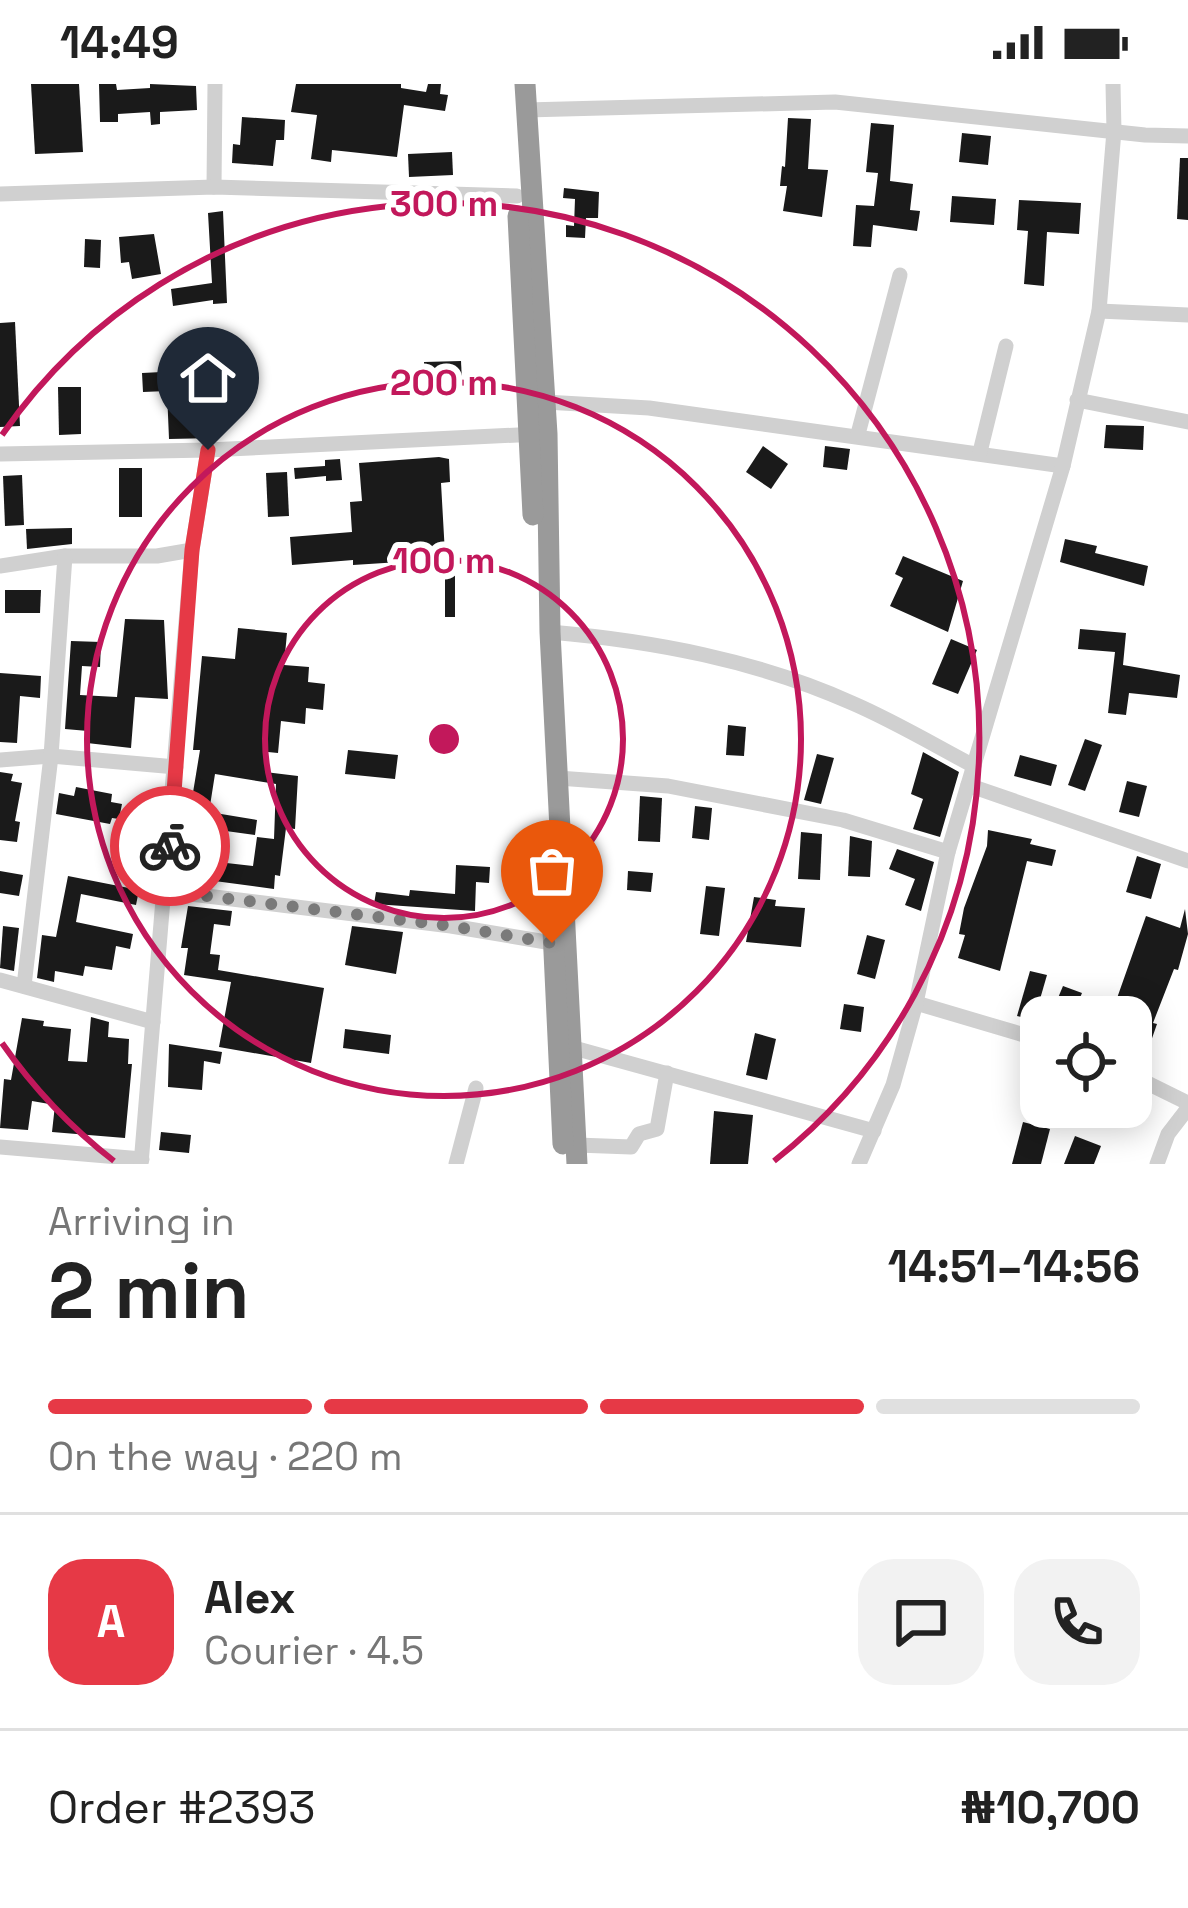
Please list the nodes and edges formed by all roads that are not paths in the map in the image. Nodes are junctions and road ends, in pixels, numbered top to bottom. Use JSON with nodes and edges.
{"nodes":[{"id":1,"x":215,"y":84,"type":"edge"},
{"id":2,"x":512,"y":84,"type":"edge"},
{"id":3,"x":525,"y":84,"type":"edge"},
{"id":4,"x":1113,"y":84,"type":"edge"},
{"id":5,"x":526,"y":110,"type":"junction"},
{"id":6,"x":1114,"y":131,"type":"junction"},
{"id":7,"x":1188,"y":136,"type":"edge"},
{"id":8,"x":214,"y":188,"type":"junction"},
{"id":9,"x":0,"y":194,"type":"edge"},
{"id":10,"x":517,"y":196,"type":"junction"},
{"id":11,"x":900,"y":275,"type":"dead end"},
{"id":12,"x":1100,"y":311,"type":"junction"},
{"id":13,"x":1188,"y":315,"type":"edge"},
{"id":14,"x":1006,"y":346,"type":"dead end"},
{"id":15,"x":1077,"y":400,"type":"junction"},
{"id":16,"x":545,"y":402,"type":"junction"},
{"id":17,"x":1188,"y":422,"type":"edge"},
{"id":18,"x":539,"y":434,"type":"junction"},
{"id":19,"x":858,"y":434,"type":"junction"},
{"id":20,"x":208,"y":450,"type":"junction"},
{"id":21,"x":980,"y":452,"type":"junction"},
{"id":22,"x":0,"y":454,"type":"edge"},
{"id":23,"x":1063,"y":466,"type":"junction"},
{"id":24,"x":192,"y":550,"type":"junction"},
{"id":25,"x":65,"y":556,"type":"junction"},
{"id":26,"x":0,"y":566,"type":"edge"},
{"id":27,"x":550,"y":632,"type":"junction"},
{"id":28,"x":51,"y":756,"type":"junction"},
{"id":29,"x":0,"y":760,"type":"edge"},
{"id":30,"x":974,"y":766,"type":"junction"},
{"id":31,"x":176,"y":767,"type":"junction"},
{"id":32,"x":558,"y":778,"type":"junction"},
{"id":33,"x":968,"y":784,"type":"junction"},
{"id":34,"x":948,"y":853,"type":"junction"},
{"id":35,"x":1188,"y":860,"type":"edge"},
{"id":36,"x":166,"y":891,"type":"junction"},
{"id":37,"x":552,"y":943,"type":"junction"},
{"id":38,"x":0,"y":980,"type":"edge"},
{"id":39,"x":24,"y":986,"type":"junction"},
{"id":40,"x":916,"y":1003,"type":"junction"},
{"id":41,"x":153,"y":1022,"type":"junction"},
{"id":42,"x":1020,"y":1034,"type":"edge"},
{"id":43,"x":574,"y":1048,"type":"junction"},
{"id":44,"x":667,"y":1073,"type":"junction"},
{"id":45,"x":1152,"y":1087,"type":"edge"},
{"id":46,"x":476,"y":1088,"type":"dead end"},
{"id":47,"x":1188,"y":1105,"type":"edge"},
{"id":48,"x":874,"y":1131,"type":"junction"},
{"id":49,"x":0,"y":1147,"type":"edge"},
{"id":50,"x":572,"y":1158,"type":"edge"},
{"id":51,"x":141,"y":1162,"type":"edge"},
{"id":52,"x":456,"y":1164,"type":"edge"},
{"id":53,"x":859,"y":1164,"type":"edge"},
{"id":54,"x":1156,"y":1164,"type":"edge"}],
"edges":[{"from":1,"to":8,"type":"street"},
{"from":2,"to":10,"type":"highway"},
{"from":3,"to":5,"type":"highway"},
{"from":4,"to":6,"type":"street"},
{"from":5,"to":6,"type":"street"},
{"from":5,"to":16,"type":"highway"},
{"from":6,"to":7,"type":"street"},
{"from":6,"to":12,"type":"street"},
{"from":8,"to":9,"type":"street"},
{"from":8,"to":10,"type":"street"},
{"from":10,"to":18,"type":"highway"},
{"from":11,"to":19,"type":"street"},
{"from":12,"to":13,"type":"street"},
{"from":12,"to":15,"type":"street"},
{"from":14,"to":21,"type":"street"},
{"from":15,"to":17,"type":"street"},
{"from":15,"to":23,"type":"street"},
{"from":16,"to":18,"type":"highway"},
{"from":16,"to":19,"type":"street"},
{"from":18,"to":20,"type":"street"},
{"from":18,"to":27,"type":"highway"},
{"from":18,"to":37,"type":"highway"},
{"from":19,"to":21,"type":"street"},
{"from":20,"to":22,"type":"street"},
{"from":20,"to":24,"type":"street"},
{"from":21,"to":23,"type":"street"},
{"from":23,"to":30,"type":"street"},
{"from":24,"to":25,"type":"street"},
{"from":24,"to":31,"type":"street"},
{"from":25,"to":26,"type":"street"},
{"from":25,"to":28,"type":"street"},
{"from":27,"to":30,"type":"street"},
{"from":27,"to":32,"type":"highway"},
{"from":28,"to":29,"type":"street"},
{"from":28,"to":31,"type":"street"},
{"from":28,"to":39,"type":"street"},
{"from":30,"to":33,"type":"street"},
{"from":31,"to":36,"type":"street"},
{"from":32,"to":34,"type":"street"},
{"from":32,"to":43,"type":"highway"},
{"from":33,"to":34,"type":"street"},
{"from":33,"to":35,"type":"street"},
{"from":34,"to":40,"type":"street"},
{"from":36,"to":37,"type":"street"},
{"from":36,"to":41,"type":"street"},
{"from":37,"to":50,"type":"highway"},
{"from":38,"to":39,"type":"street"},
{"from":39,"to":41,"type":"street"},
{"from":40,"to":42,"type":"street"},
{"from":40,"to":48,"type":"street"},
{"from":41,"to":51,"type":"street"},
{"from":43,"to":44,"type":"street"},
{"from":43,"to":50,"type":"highway"},
{"from":44,"to":48,"type":"street"},
{"from":44,"to":50,"type":"street"},
{"from":45,"to":47,"type":"street"},
{"from":46,"to":52,"type":"street"},
{"from":47,"to":54,"type":"street"},
{"from":48,"to":53,"type":"street"},
{"from":49,"to":51,"type":"street"}]}
